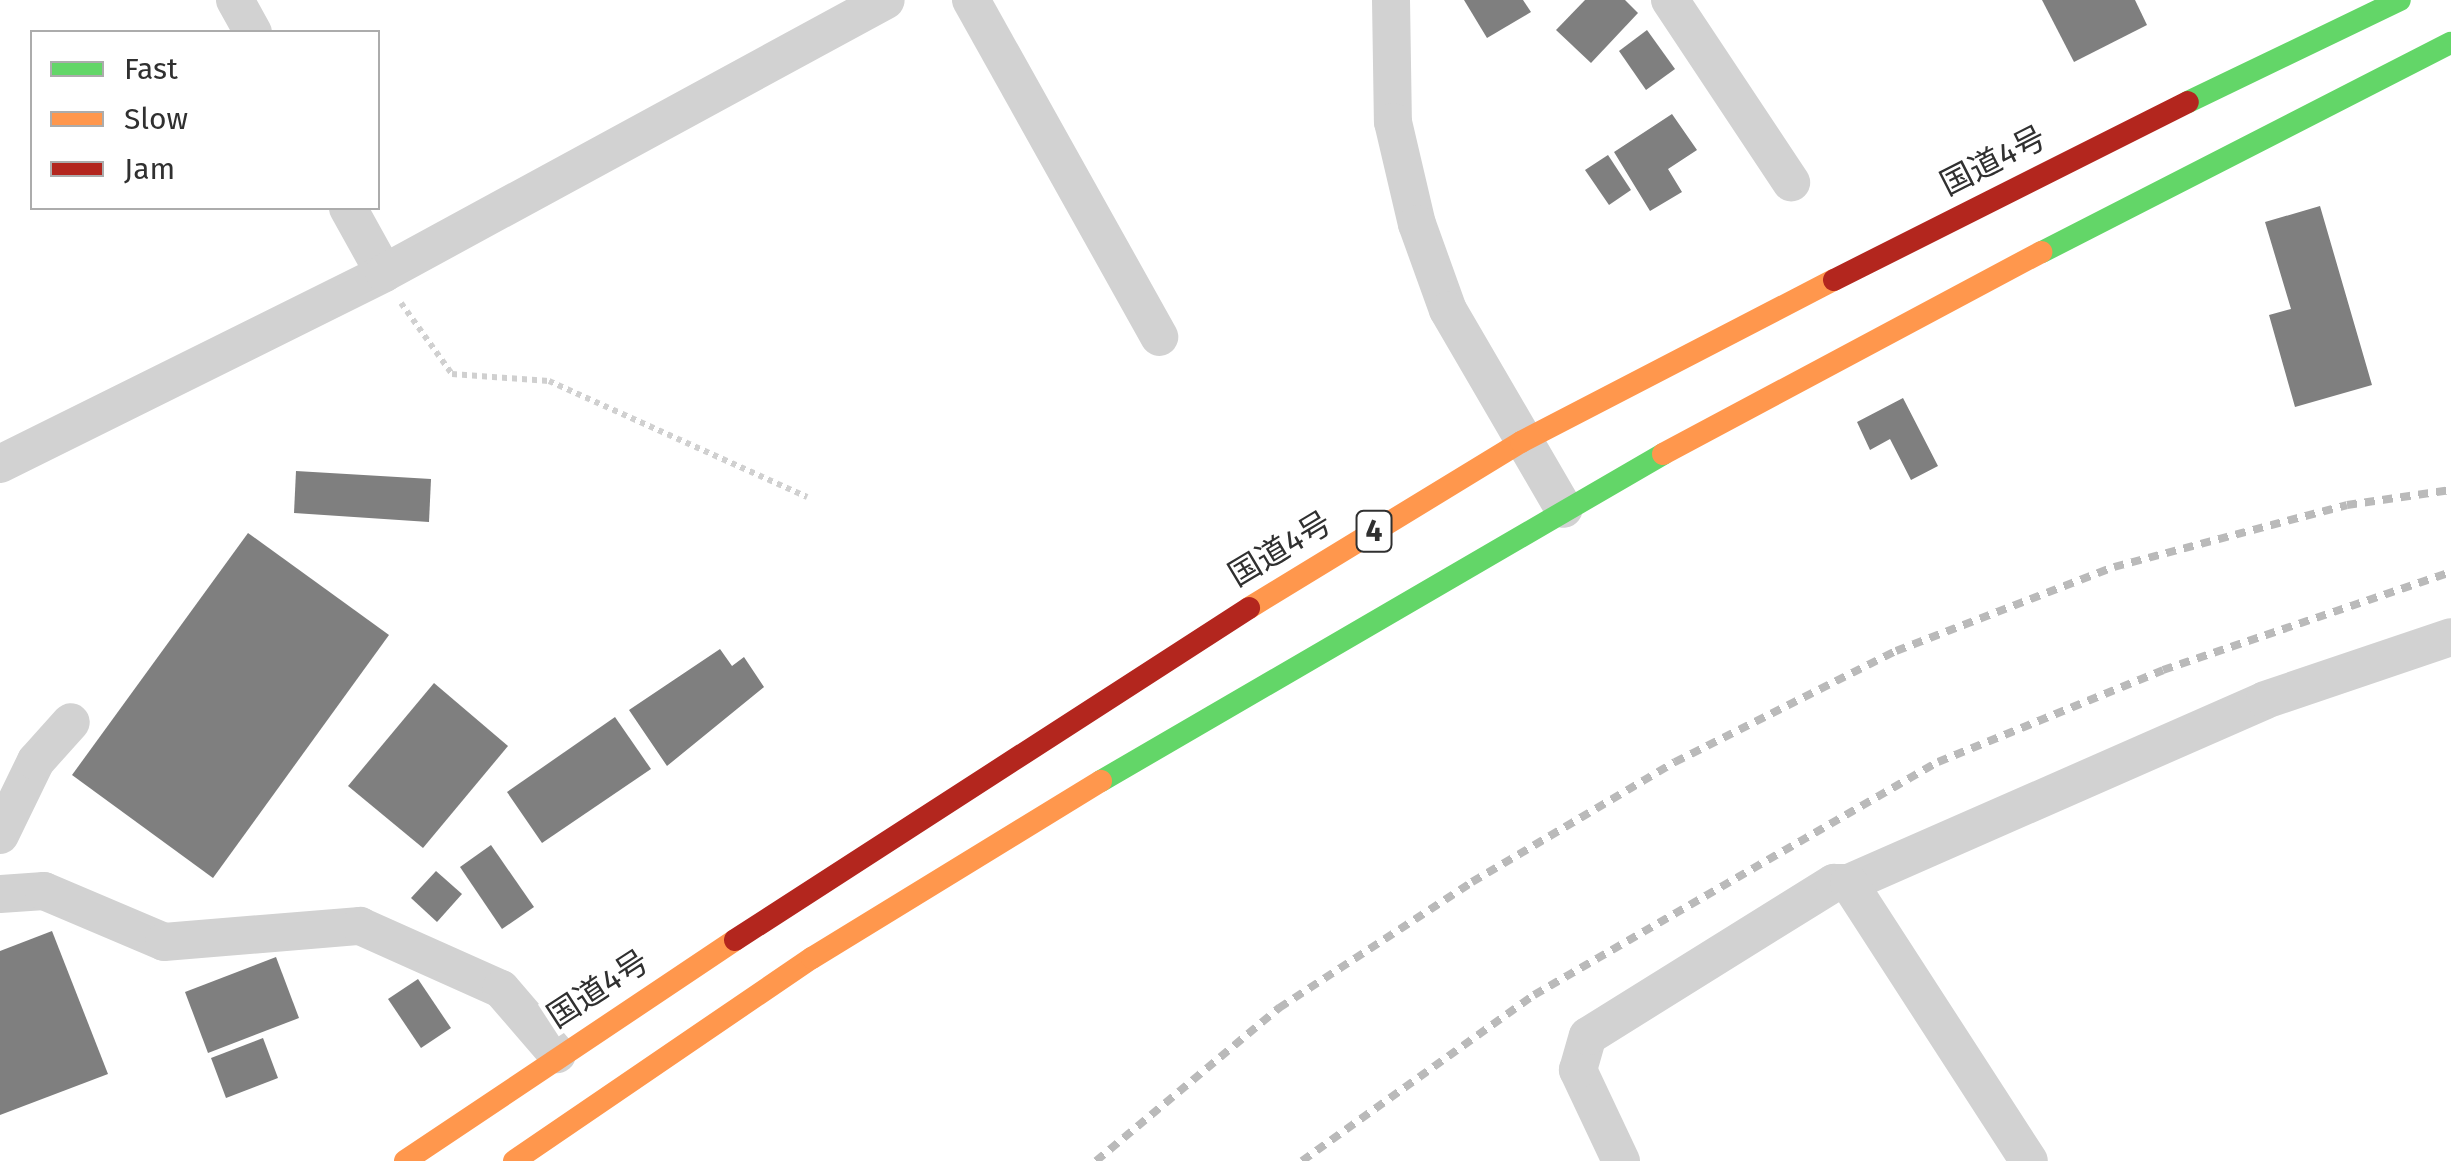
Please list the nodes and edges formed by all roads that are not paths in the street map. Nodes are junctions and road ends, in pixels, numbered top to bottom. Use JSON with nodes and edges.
{"nodes":[{"id":1,"x":235,"y":0,"type":"edge"},
{"id":2,"x":886,"y":0,"type":"edge"},
{"id":3,"x":970,"y":0,"type":"edge"},
{"id":4,"x":1391,"y":0,"type":"edge"},
{"id":5,"x":1670,"y":0,"type":"edge"},
{"id":6,"x":2400,"y":0,"type":"edge"},
{"id":7,"x":252,"y":30,"type":"edge"},
{"id":8,"x":2451,"y":43,"type":"edge"},
{"id":9,"x":1792,"y":182,"type":"dead end"},
{"id":10,"x":349,"y":210,"type":"edge"},
{"id":11,"x":384,"y":272,"type":"junction"},
{"id":12,"x":1159,"y":337,"type":"dead end"},
{"id":13,"x":1521,"y":442,"type":"junction"},
{"id":14,"x":0,"y":464,"type":"edge"},
{"id":15,"x":1564,"y":509,"type":"junction"},
{"id":16,"x":2451,"y":638,"type":"edge"},
{"id":17,"x":71,"y":722,"type":"dead end"},
{"id":18,"x":0,"y":835,"type":"edge"},
{"id":19,"x":1849,"y":883,"type":"junction"},
{"id":20,"x":0,"y":894,"type":"edge"},
{"id":21,"x":557,"y":1054,"type":"junction"},
{"id":22,"x":405,"y":1161,"type":"edge"},
{"id":23,"x":514,"y":1161,"type":"edge"},
{"id":24,"x":1621,"y":1161,"type":"edge"},
{"id":25,"x":2029,"y":1161,"type":"edge"}],
"edges":[{"from":1,"to":7,"type":"street"},
{"from":2,"to":11,"type":"street"},
{"from":3,"to":12,"type":"street"},
{"from":4,"to":13,"type":"street"},
{"from":5,"to":9,"type":"street"},
{"from":6,"to":13,"type":"highway","name":"国道4号","number":"4"},
{"from":8,"to":15,"type":"highway","number":"4"},
{"from":10,"to":11,"type":"street"},
{"from":11,"to":14,"type":"street"},
{"from":13,"to":15,"type":"street"},
{"from":13,"to":21,"type":"highway","name":"国道4号","number":"4"},
{"from":15,"to":23,"type":"highway","number":"4"},
{"from":16,"to":19,"type":"street"},
{"from":17,"to":18,"type":"street"},
{"from":19,"to":24,"type":"street"},
{"from":19,"to":25,"type":"street"},
{"from":20,"to":21,"type":"street"},
{"from":21,"to":22,"type":"highway","name":"国道4号","number":"4"}]}
